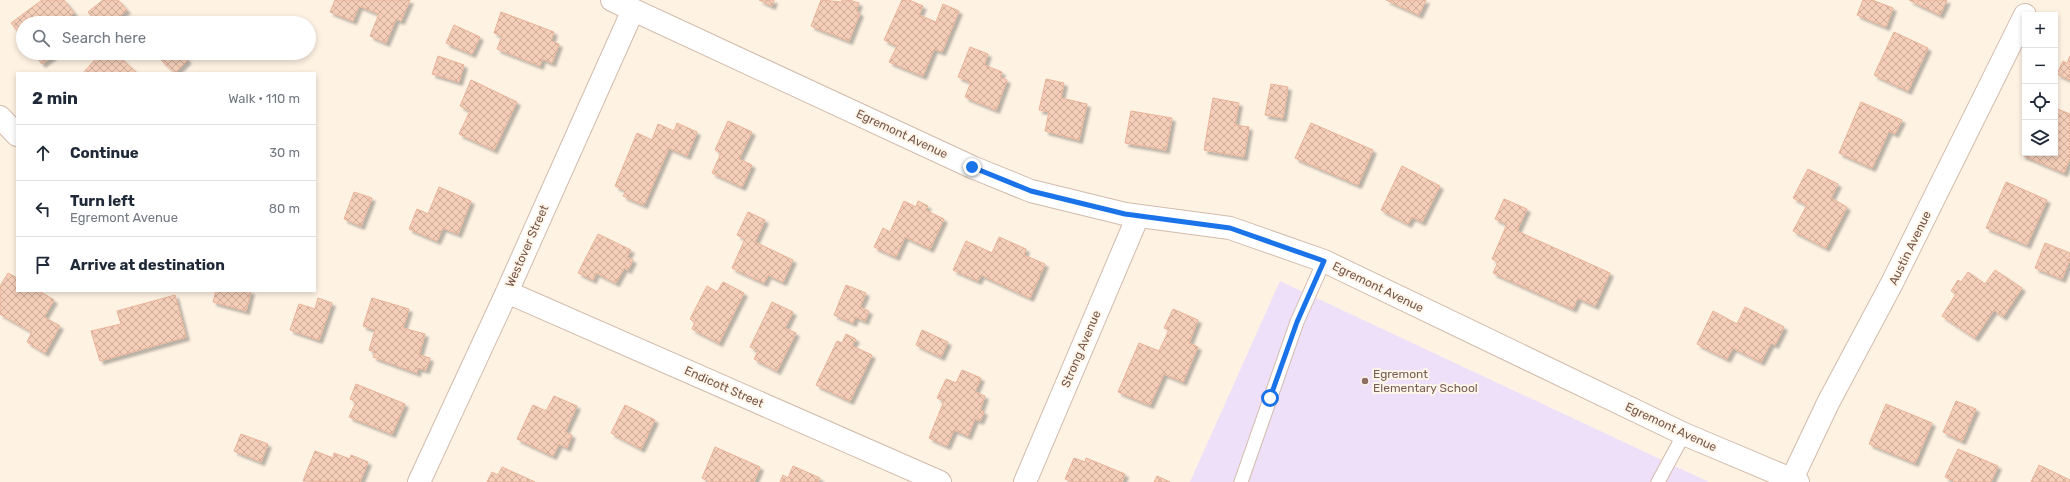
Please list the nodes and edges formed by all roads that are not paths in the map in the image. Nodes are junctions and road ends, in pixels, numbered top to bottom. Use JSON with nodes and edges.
{"nodes":[{"id":1,"x":612,"y":0,"type":"edge"},
{"id":2,"x":2033,"y":0,"type":"edge"},
{"id":3,"x":633,"y":10,"type":"junction"},
{"id":4,"x":2027,"y":12,"type":"edge"},
{"id":5,"x":2022,"y":21,"type":"edge"},
{"id":6,"x":0,"y":117,"type":"edge"},
{"id":7,"x":16,"y":134,"type":"edge"},
{"id":8,"x":1138,"y":216,"type":"junction"},
{"id":9,"x":1324,"y":261,"type":"junction"},
{"id":10,"x":507,"y":292,"type":"junction"},
{"id":11,"x":1684,"y":434,"type":"junction"},
{"id":12,"x":1795,"y":481,"type":"edge"},
{"id":13,"x":419,"y":482,"type":"edge"},
{"id":14,"x":940,"y":482,"type":"edge"},
{"id":15,"x":1025,"y":482,"type":"edge"},
{"id":16,"x":1241,"y":482,"type":"edge"},
{"id":17,"x":1658,"y":482,"type":"edge"}],
"edges":[{"from":1,"to":3,"type":"street","name":"Egremont Avenue"},
{"from":2,"to":4,"type":"street","name":"Austin Avenue"},
{"from":3,"to":8,"type":"street","name":"Egremont Avenue"},
{"from":3,"to":10,"type":"street","name":"Westover Street"},
{"from":5,"to":12,"type":"street","name":"Austin Avenue"},
{"from":6,"to":7,"type":"street"},
{"from":8,"to":9,"type":"street","name":"Egremont Avenue"},
{"from":8,"to":15,"type":"street","name":"Strong Avenue"},
{"from":9,"to":11,"type":"street","name":"Egremont Avenue"},
{"from":9,"to":16,"type":"lane"},
{"from":10,"to":13,"type":"street","name":"Westover Street"},
{"from":10,"to":14,"type":"street","name":"Endicott Street"},
{"from":11,"to":12,"type":"street","name":"Egremont Avenue"},
{"from":11,"to":17,"type":"lane"}]}
